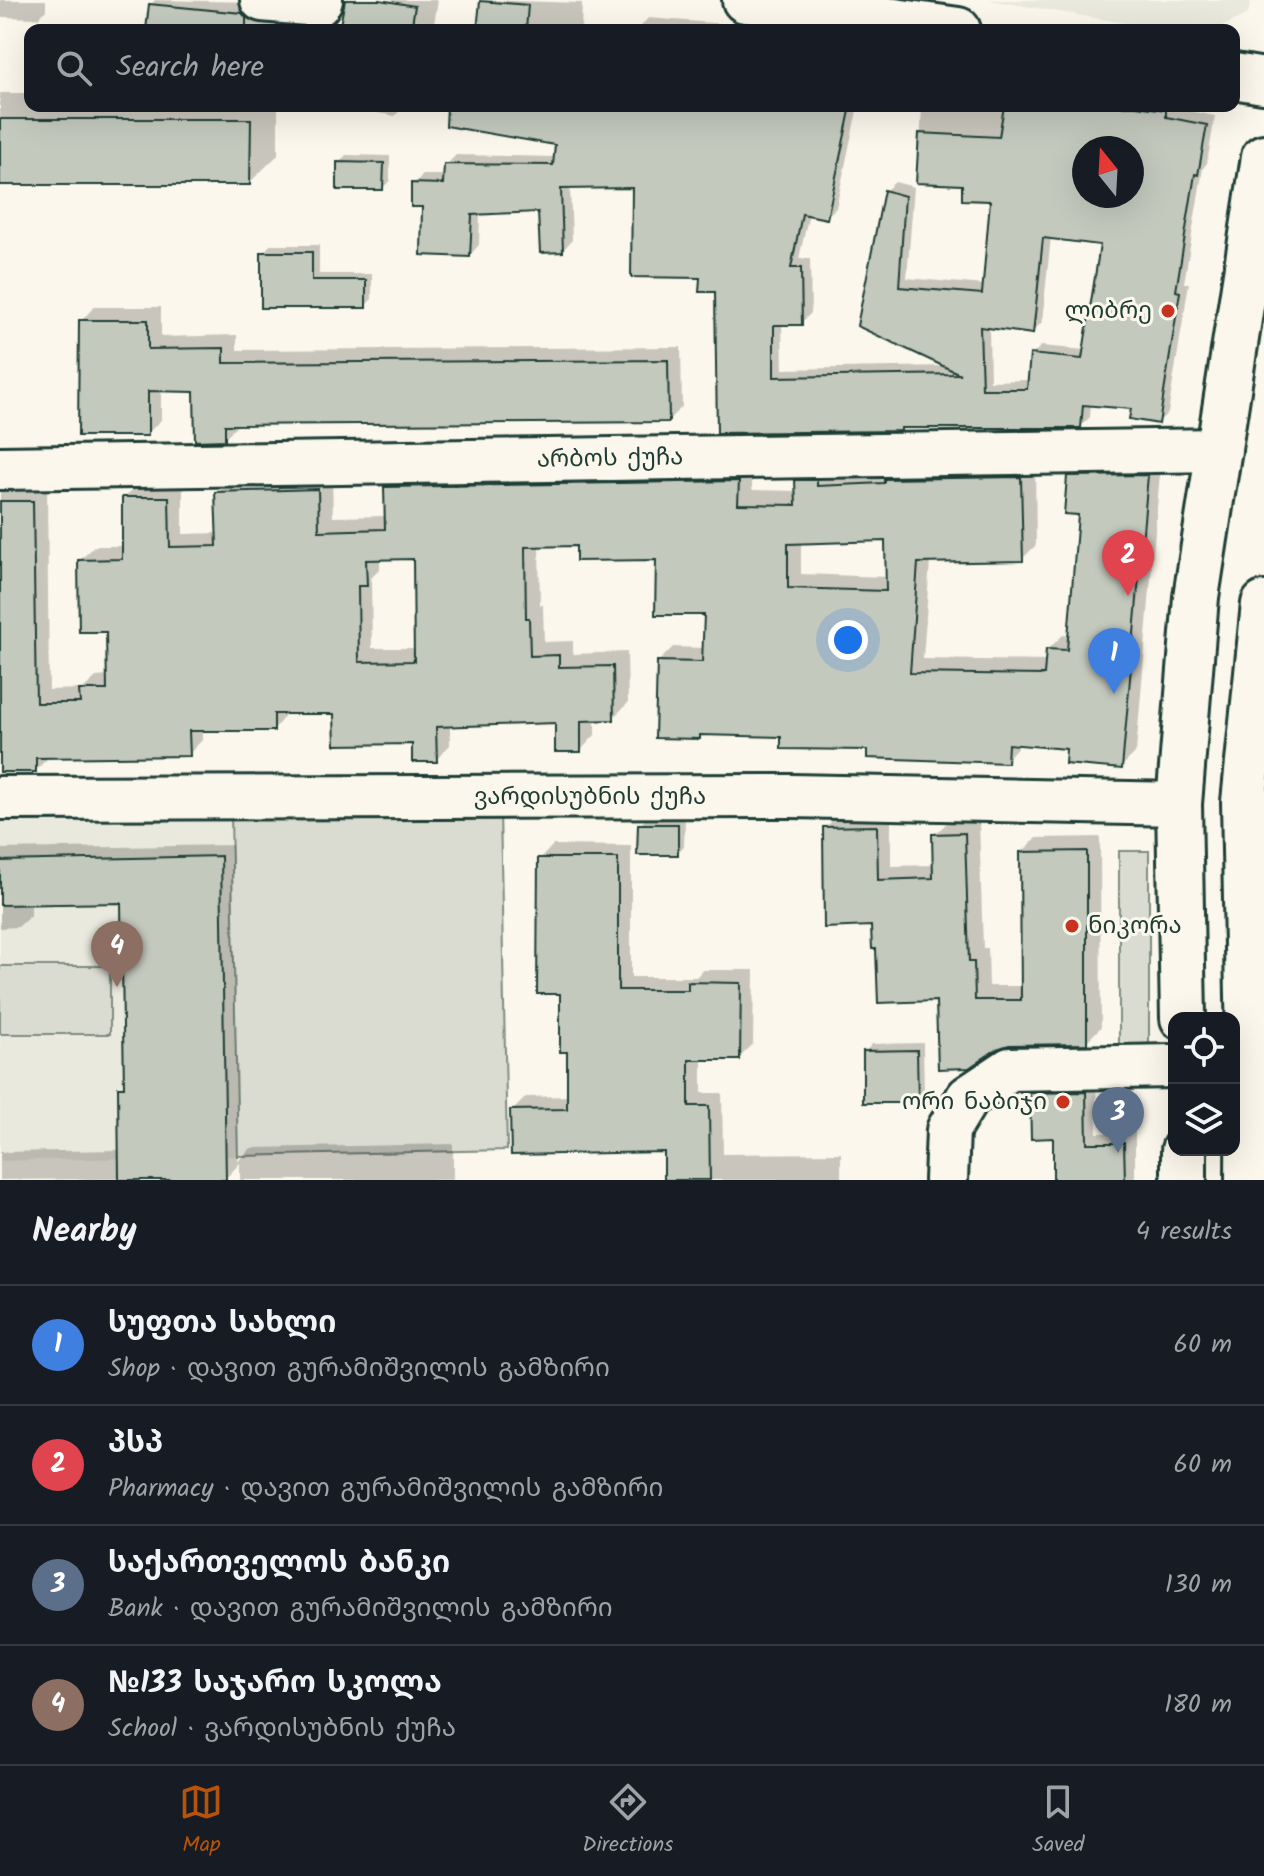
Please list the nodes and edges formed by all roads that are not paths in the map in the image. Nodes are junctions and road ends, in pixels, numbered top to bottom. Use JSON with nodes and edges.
{"nodes":[{"id":1,"x":262,"y":0,"type":"edge"},
{"id":2,"x":321,"y":0,"type":"edge"},
{"id":3,"x":745,"y":0,"type":"edge"},
{"id":4,"x":915,"y":24,"type":"edge"},
{"id":5,"x":1240,"y":77,"type":"edge"},
{"id":6,"x":1264,"y":81,"type":"edge"},
{"id":7,"x":1264,"y":157,"type":"edge"},
{"id":8,"x":1220,"y":450,"type":"junction"},
{"id":9,"x":0,"y":468,"type":"edge"},
{"id":10,"x":1264,"y":604,"type":"edge"},
{"id":11,"x":1247,"y":761,"type":"junction"},
{"id":12,"x":1181,"y":782,"type":"junction"},
{"id":13,"x":0,"y":798,"type":"edge"},
{"id":14,"x":1181,"y":851,"type":"junction"},
{"id":15,"x":1243,"y":854,"type":"junction"},
{"id":16,"x":1183,"y":1012,"type":"edge"},
{"id":17,"x":1168,"y":1066,"type":"edge"},
{"id":18,"x":1184,"y":1156,"type":"edge"},
{"id":19,"x":946,"y":1180,"type":"edge"},
{"id":20,"x":1184,"y":1180,"type":"edge"},
{"id":21,"x":1248,"y":1180,"type":"edge"}],
"edges":[{"from":1,"to":2,"type":"street"},
{"from":3,"to":4,"type":"main road"},
{"from":5,"to":6,"type":"main road"},
{"from":7,"to":8,"type":"main road"},
{"from":8,"to":9,"type":"street","name":"არბოს ქუჩა"},
{"from":8,"to":12,"type":"main road"},
{"from":10,"to":11,"type":"main road"},
{"from":11,"to":12,"type":"main road"},
{"from":11,"to":15,"type":"main road"},
{"from":12,"to":13,"type":"street","name":"ვარდისუბნის ქუჩა"},
{"from":12,"to":14,"type":"main road"},
{"from":14,"to":15,"type":"main road"},
{"from":14,"to":16,"type":"main road"},
{"from":15,"to":21,"type":"main road"},
{"from":17,"to":19,"type":"street"},
{"from":18,"to":20,"type":"main road"}]}
